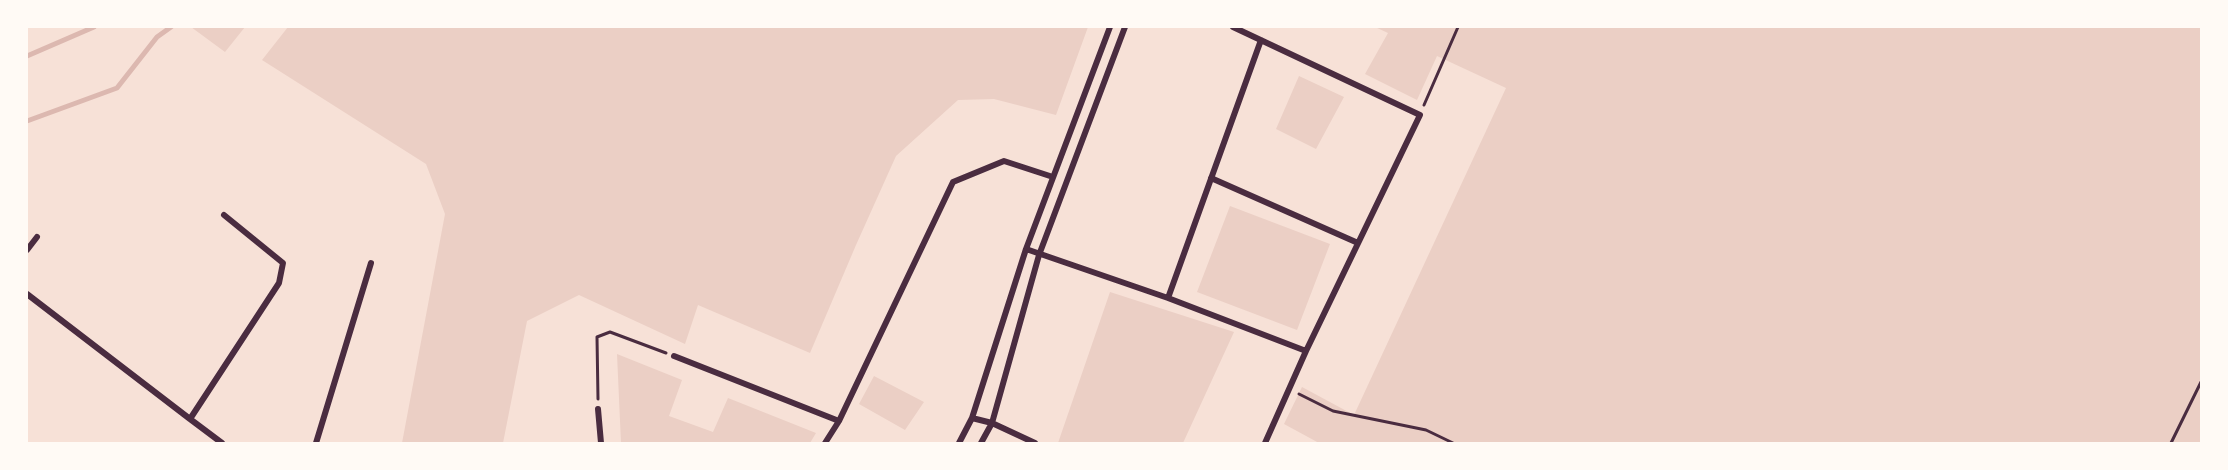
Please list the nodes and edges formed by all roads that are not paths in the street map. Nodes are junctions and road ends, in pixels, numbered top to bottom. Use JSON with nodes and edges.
{"nodes":[{"id":1,"x":1110,"y":27,"type":"edge"},
{"id":2,"x":1125,"y":27,"type":"edge"},
{"id":3,"x":1233,"y":27,"type":"edge"},
{"id":4,"x":1261,"y":40,"type":"junction"},
{"id":5,"x":1053,"y":177,"type":"junction"},
{"id":6,"x":1211,"y":178,"type":"junction"},
{"id":7,"x":224,"y":215,"type":"dead end"},
{"id":8,"x":37,"y":237,"type":"dead end"},
{"id":9,"x":1358,"y":243,"type":"junction"},
{"id":10,"x":1026,"y":249,"type":"junction"},
{"id":11,"x":27,"y":250,"type":"edge"},
{"id":12,"x":1039,"y":255,"type":"junction"},
{"id":13,"x":371,"y":263,"type":"dead end"},
{"id":14,"x":27,"y":294,"type":"edge"},
{"id":15,"x":1168,"y":298,"type":"junction"},
{"id":16,"x":1306,"y":351,"type":"junction"},
{"id":17,"x":674,"y":356,"type":"road end"},
{"id":18,"x":598,"y":409,"type":"road end"},
{"id":19,"x":972,"y":418,"type":"junction"},
{"id":20,"x":190,"y":419,"type":"junction"},
{"id":21,"x":838,"y":421,"type":"junction"},
{"id":22,"x":992,"y":423,"type":"junction"},
{"id":23,"x":222,"y":443,"type":"edge"},
{"id":24,"x":316,"y":443,"type":"edge"},
{"id":25,"x":601,"y":443,"type":"edge"},
{"id":26,"x":825,"y":443,"type":"edge"},
{"id":27,"x":959,"y":443,"type":"edge"},
{"id":28,"x":981,"y":443,"type":"edge"},
{"id":29,"x":1035,"y":443,"type":"edge"},
{"id":30,"x":1265,"y":443,"type":"edge"}],
"edges":[{"from":1,"to":5,"type":"street"},
{"from":2,"to":12,"type":"street"},
{"from":3,"to":4,"type":"street"},
{"from":4,"to":6,"type":"street"},
{"from":4,"to":9,"type":"street"},
{"from":5,"to":10,"type":"street"},
{"from":5,"to":21,"type":"street"},
{"from":6,"to":9,"type":"street"},
{"from":6,"to":15,"type":"street"},
{"from":7,"to":20,"type":"street"},
{"from":8,"to":11,"type":"street"},
{"from":9,"to":16,"type":"street"},
{"from":10,"to":12,"type":"street"},
{"from":10,"to":19,"type":"street"},
{"from":12,"to":15,"type":"street"},
{"from":12,"to":22,"type":"street"},
{"from":13,"to":24,"type":"street"},
{"from":14,"to":20,"type":"street"},
{"from":15,"to":16,"type":"street"},
{"from":16,"to":30,"type":"street"},
{"from":17,"to":21,"type":"street"},
{"from":18,"to":25,"type":"street"},
{"from":19,"to":22,"type":"street"},
{"from":19,"to":27,"type":"street"},
{"from":20,"to":23,"type":"street"},
{"from":21,"to":26,"type":"street"},
{"from":22,"to":28,"type":"street"},
{"from":22,"to":29,"type":"street"}]}
